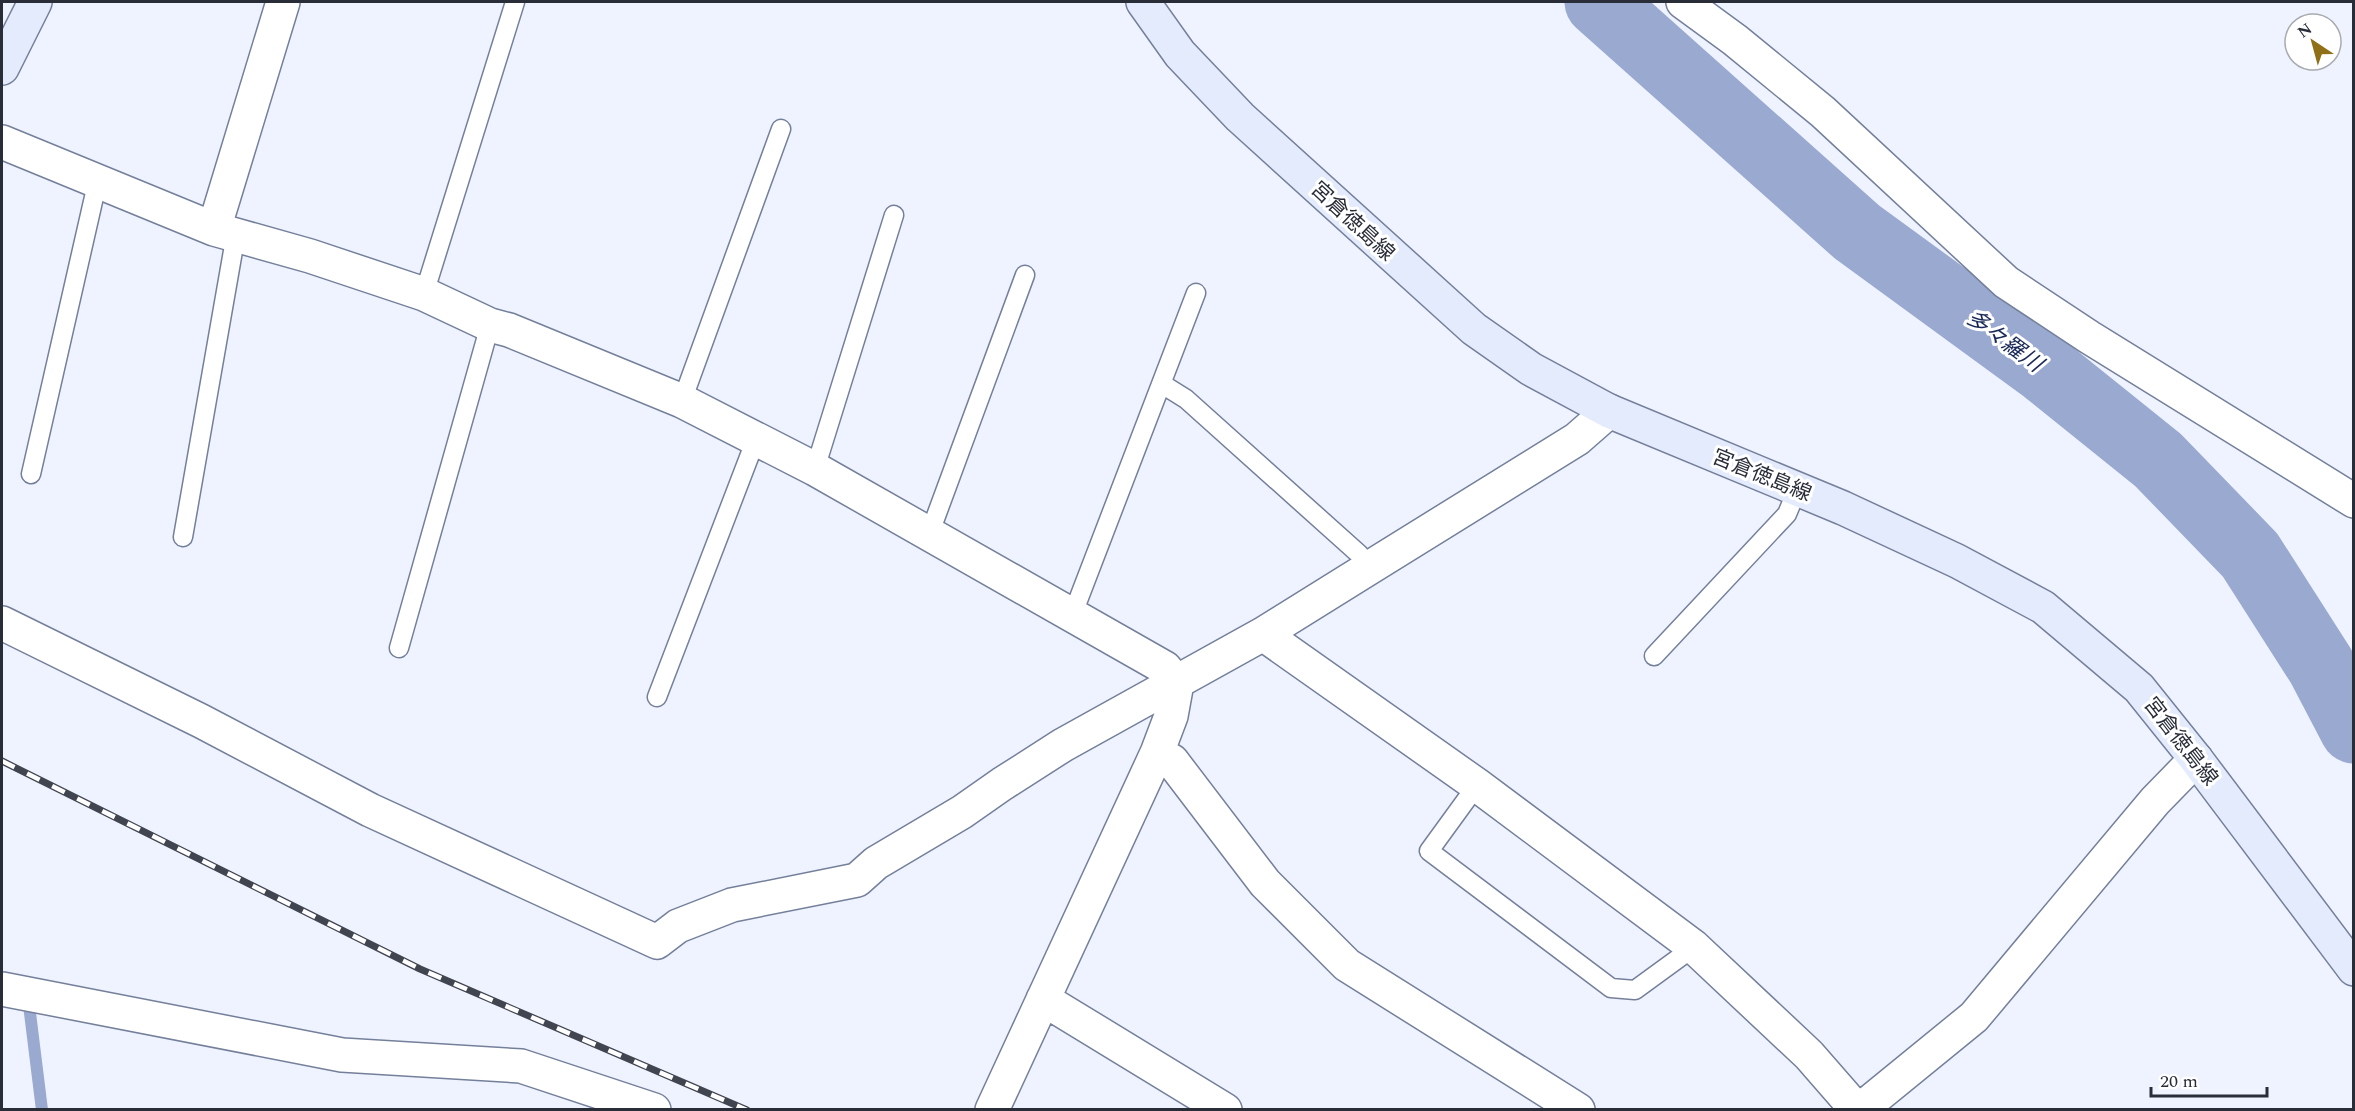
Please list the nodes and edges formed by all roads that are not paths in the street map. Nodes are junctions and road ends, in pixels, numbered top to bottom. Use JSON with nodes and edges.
{"nodes":[{"id":1,"x":35,"y":2,"type":"edge"},
{"id":2,"x":283,"y":2,"type":"edge"},
{"id":3,"x":515,"y":2,"type":"edge"},
{"id":4,"x":1143,"y":2,"type":"edge"},
{"id":5,"x":1683,"y":2,"type":"edge"},
{"id":6,"x":2,"y":68,"type":"edge"},
{"id":7,"x":782,"y":129,"type":"dead end"},
{"id":8,"x":2,"y":142,"type":"edge"},
{"id":9,"x":100,"y":182,"type":"junction"},
{"id":10,"x":894,"y":215,"type":"dead end"},
{"id":11,"x":226,"y":232,"type":"junction"},
{"id":12,"x":1025,"y":275,"type":"dead end"},
{"id":13,"x":1196,"y":293,"type":"dead end"},
{"id":14,"x":424,"y":294,"type":"junction"},
{"id":15,"x":490,"y":325,"type":"junction"},
{"id":16,"x":1162,"y":384,"type":"junction"},
{"id":17,"x":682,"y":401,"type":"junction"},
{"id":18,"x":1609,"y":411,"type":"junction"},
{"id":19,"x":756,"y":439,"type":"junction"},
{"id":20,"x":815,"y":469,"type":"junction"},
{"id":21,"x":31,"y":474,"type":"dead end"},
{"id":22,"x":1797,"y":490,"type":"junction"},
{"id":23,"x":2354,"y":501,"type":"edge"},
{"id":24,"x":929,"y":535,"type":"junction"},
{"id":25,"x":183,"y":537,"type":"dead end"},
{"id":26,"x":1369,"y":568,"type":"junction"},
{"id":27,"x":1072,"y":616,"type":"junction"},
{"id":28,"x":2,"y":623,"type":"edge"},
{"id":29,"x":1263,"y":634,"type":"junction"},
{"id":30,"x":399,"y":648,"type":"dead end"},
{"id":31,"x":1654,"y":656,"type":"dead end"},
{"id":32,"x":1177,"y":683,"type":"junction"},
{"id":33,"x":657,"y":697,"type":"dead end"},
{"id":34,"x":1157,"y":753,"type":"junction"},
{"id":35,"x":2196,"y":759,"type":"junction"},
{"id":36,"x":1477,"y":785,"type":"junction"},
{"id":37,"x":1694,"y":947,"type":"junction"},
{"id":38,"x":2354,"y":969,"type":"edge"},
{"id":39,"x":2,"y":989,"type":"edge"},
{"id":40,"x":1042,"y":999,"type":"junction"},
{"id":41,"x":654,"y":1110,"type":"edge"},
{"id":42,"x":992,"y":1110,"type":"edge"},
{"id":43,"x":1225,"y":1110,"type":"edge"},
{"id":44,"x":1578,"y":1110,"type":"edge"},
{"id":45,"x":1858,"y":1110,"type":"edge"}],
"edges":[{"from":1,"to":6,"type":"main road"},
{"from":2,"to":11,"type":"street"},
{"from":3,"to":14,"type":"lane"},
{"from":4,"to":18,"type":"main road","name":"宮倉徳島線"},
{"from":5,"to":23,"type":"street"},
{"from":7,"to":17,"type":"lane"},
{"from":8,"to":9,"type":"street"},
{"from":9,"to":11,"type":"street"},
{"from":9,"to":21,"type":"lane"},
{"from":10,"to":20,"type":"lane"},
{"from":11,"to":14,"type":"street"},
{"from":11,"to":25,"type":"lane"},
{"from":12,"to":24,"type":"lane"},
{"from":13,"to":16,"type":"lane"},
{"from":14,"to":15,"type":"street"},
{"from":15,"to":17,"type":"street"},
{"from":15,"to":30,"type":"lane"},
{"from":16,"to":26,"type":"lane"},
{"from":16,"to":27,"type":"lane"},
{"from":17,"to":19,"type":"street"},
{"from":18,"to":22,"type":"main road","name":"宮倉徳島線"},
{"from":18,"to":26,"type":"street"},
{"from":19,"to":20,"type":"street"},
{"from":19,"to":33,"type":"lane"},
{"from":20,"to":24,"type":"street"},
{"from":22,"to":31,"type":"lane"},
{"from":22,"to":35,"type":"main road","name":"宮倉徳島線"},
{"from":24,"to":27,"type":"street"},
{"from":26,"to":29,"type":"street"},
{"from":27,"to":32,"type":"street"},
{"from":28,"to":32,"type":"street"},
{"from":29,"to":32,"type":"street"},
{"from":29,"to":36,"type":"street"},
{"from":32,"to":34,"type":"street"},
{"from":34,"to":40,"type":"street"},
{"from":34,"to":44,"type":"street"},
{"from":35,"to":38,"type":"main road","name":"宮倉徳島線"},
{"from":35,"to":45,"type":"street"},
{"from":36,"to":37,"type":"street"},
{"from":36,"to":37,"type":"lane"},
{"from":37,"to":45,"type":"street"},
{"from":39,"to":41,"type":"street"},
{"from":40,"to":42,"type":"street"},
{"from":40,"to":43,"type":"street"}]}
